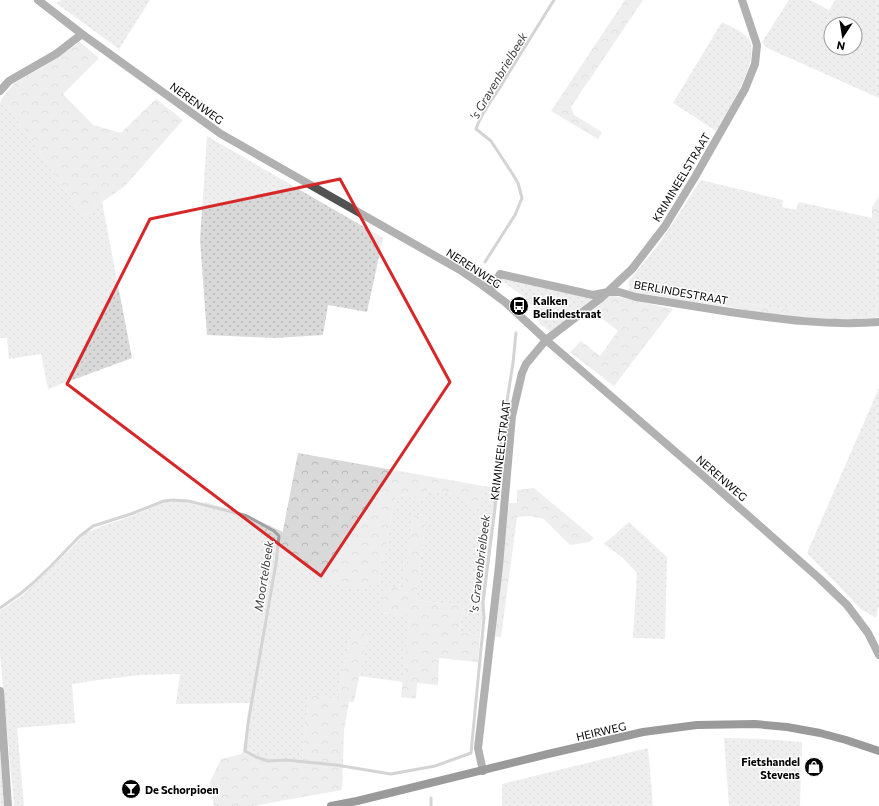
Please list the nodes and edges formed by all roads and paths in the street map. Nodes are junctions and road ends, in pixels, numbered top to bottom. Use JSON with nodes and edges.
{"nodes":[{"id":1,"x":38,"y":0,"type":"edge"},
{"id":2,"x":742,"y":0,"type":"edge"},
{"id":3,"x":82,"y":34,"type":"junction"},
{"id":4,"x":0,"y":91,"type":"edge"},
{"id":5,"x":490,"y":291,"type":"junction"},
{"id":6,"x":608,"y":292,"type":"junction"},
{"id":7,"x":879,"y":322,"type":"edge"},
{"id":8,"x":546,"y":340,"type":"junction"},
{"id":9,"x":879,"y":655,"type":"edge"},
{"id":10,"x":0,"y":691,"type":"edge"},
{"id":11,"x":879,"y":751,"type":"edge"},
{"id":12,"x":483,"y":771,"type":"junction"},
{"id":13,"x":8,"y":806,"type":"edge"},
{"id":14,"x":331,"y":806,"type":"edge"}],
"edges":[{"from":1,"to":3,"type":"street","name":"NERENWEG"},
{"from":2,"to":6,"type":"street","name":"KRIMINEELSTRAAT"},
{"from":3,"to":4,"type":"street"},
{"from":3,"to":5,"type":"street","name":"NERENWEG"},
{"from":5,"to":6,"type":"street","name":"BERLINDESTRAAT"},
{"from":5,"to":8,"type":"street","name":"NERENWEG"},
{"from":6,"to":7,"type":"street","name":"BERLINDESTRAAT"},
{"from":6,"to":8,"type":"street","name":"KRIMINEELSTRAAT"},
{"from":8,"to":9,"type":"street","name":"NERENWEG"},
{"from":8,"to":12,"type":"street","name":"KRIMINEELSTRAAT"},
{"from":10,"to":13,"type":"street"},
{"from":11,"to":12,"type":"main road","name":"HEIRWEG"},
{"from":12,"to":14,"type":"main road","name":"HEIRWEG"}]}
